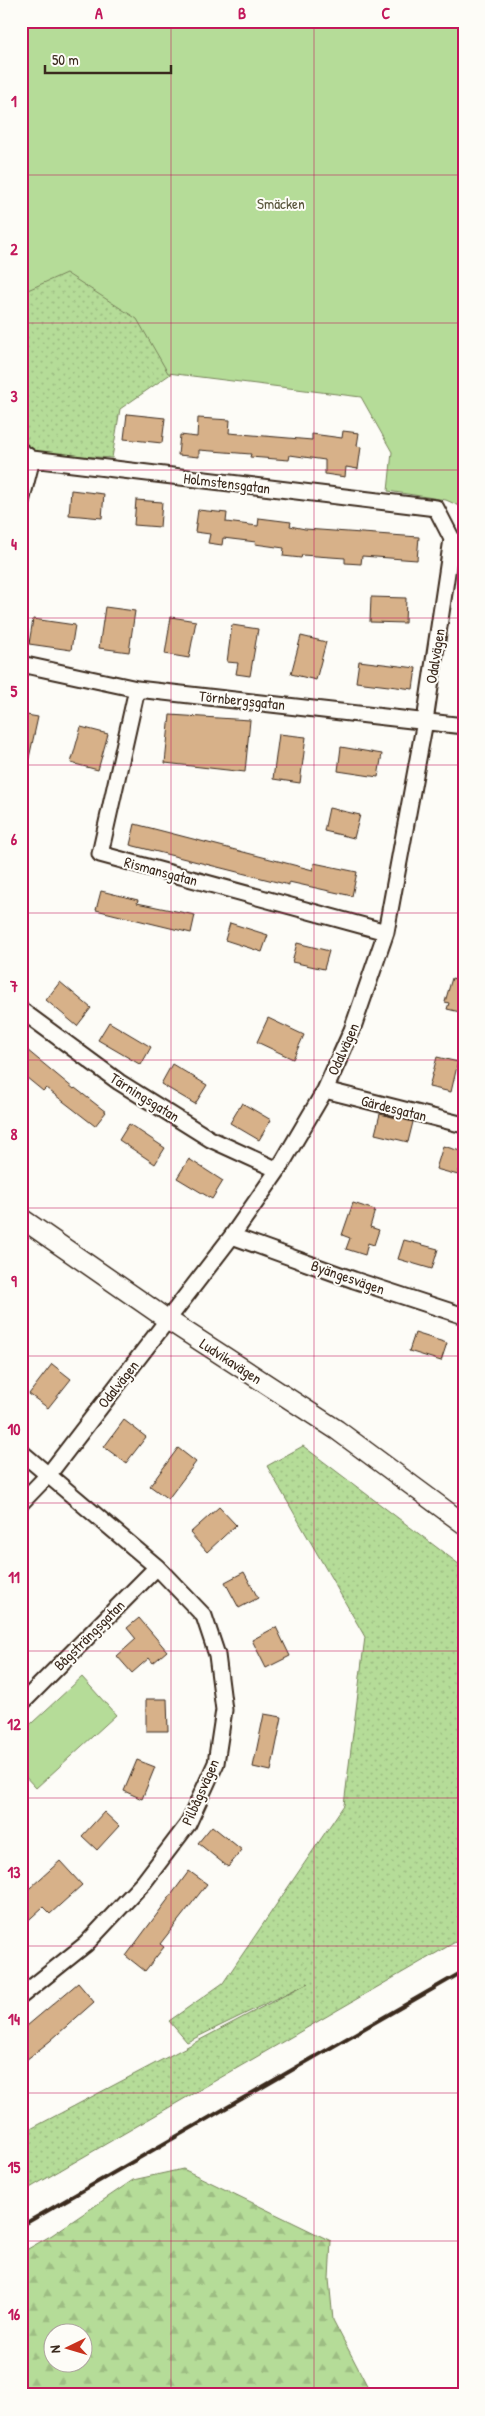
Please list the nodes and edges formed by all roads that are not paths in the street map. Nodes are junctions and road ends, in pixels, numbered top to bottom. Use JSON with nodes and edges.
{"nodes":[{"id":1,"x":27,"y":455,"type":"edge"},
{"id":2,"x":21,"y":502,"type":"edge"},
{"id":3,"x":436,"y":508,"type":"joint"},
{"id":4,"x":21,"y":664,"type":"edge"},
{"id":5,"x":137,"y":689,"type":"junction"},
{"id":6,"x":425,"y":721,"type":"junction"},
{"id":7,"x":464,"y":726,"type":"edge"},
{"id":8,"x":386,"y":932,"type":"junction"},
{"id":9,"x":21,"y":1010,"type":"edge"},
{"id":10,"x":325,"y":1090,"type":"junction"},
{"id":11,"x":464,"y":1125,"type":"edge"},
{"id":12,"x":278,"y":1170,"type":"junction"},
{"id":13,"x":21,"y":1218,"type":"edge"},
{"id":14,"x":232,"y":1236,"type":"junction"},
{"id":15,"x":464,"y":1316,"type":"edge"},
{"id":16,"x":168,"y":1320,"type":"junction"},
{"id":17,"x":21,"y":1452,"type":"edge"},
{"id":18,"x":48,"y":1474,"type":"junction"},
{"id":19,"x":21,"y":1503,"type":"edge"},
{"id":20,"x":464,"y":1524,"type":"edge"},
{"id":21,"x":158,"y":1567,"type":"junction"},
{"id":22,"x":21,"y":1704,"type":"edge"},
{"id":23,"x":21,"y":1996,"type":"edge"}],
"edges":[{"from":1,"to":2,"type":"street"},
{"from":1,"to":3,"type":"street","name":"Holmstensgatan"},
{"from":3,"to":6,"type":"street","name":"Odalvägen"},
{"from":4,"to":5,"type":"street","name":"Törnbergsgatan"},
{"from":5,"to":6,"type":"street","name":"Törnbergsgatan"},
{"from":5,"to":8,"type":"street","name":"Rismansgatan"},
{"from":6,"to":7,"type":"street","name":"Törnbergsgatan"},
{"from":6,"to":8,"type":"street","name":"Odalvägen"},
{"from":8,"to":10,"type":"street","name":"Odalvägen"},
{"from":9,"to":12,"type":"street","name":"Tärningsgatan"},
{"from":10,"to":11,"type":"street","name":"Gärdesgatan"},
{"from":10,"to":12,"type":"street","name":"Odalvägen"},
{"from":12,"to":14,"type":"street","name":"Odalvägen"},
{"from":13,"to":16,"type":"street","name":"Ludvikavägen"},
{"from":14,"to":15,"type":"street","name":"Byängesvägen"},
{"from":14,"to":16,"type":"street","name":"Odalvägen"},
{"from":16,"to":18,"type":"street","name":"Odalvägen"},
{"from":16,"to":20,"type":"street","name":"Ludvikavägen"},
{"from":17,"to":18,"type":"street","name":"Pilbågsvägen"},
{"from":18,"to":19,"type":"street","name":"Odalvägen"},
{"from":18,"to":21,"type":"street","name":"Pilbågsvägen"},
{"from":21,"to":22,"type":"street","name":"Bågsträngsgatan"},
{"from":21,"to":23,"type":"street","name":"Pilbågsvägen"}]}
